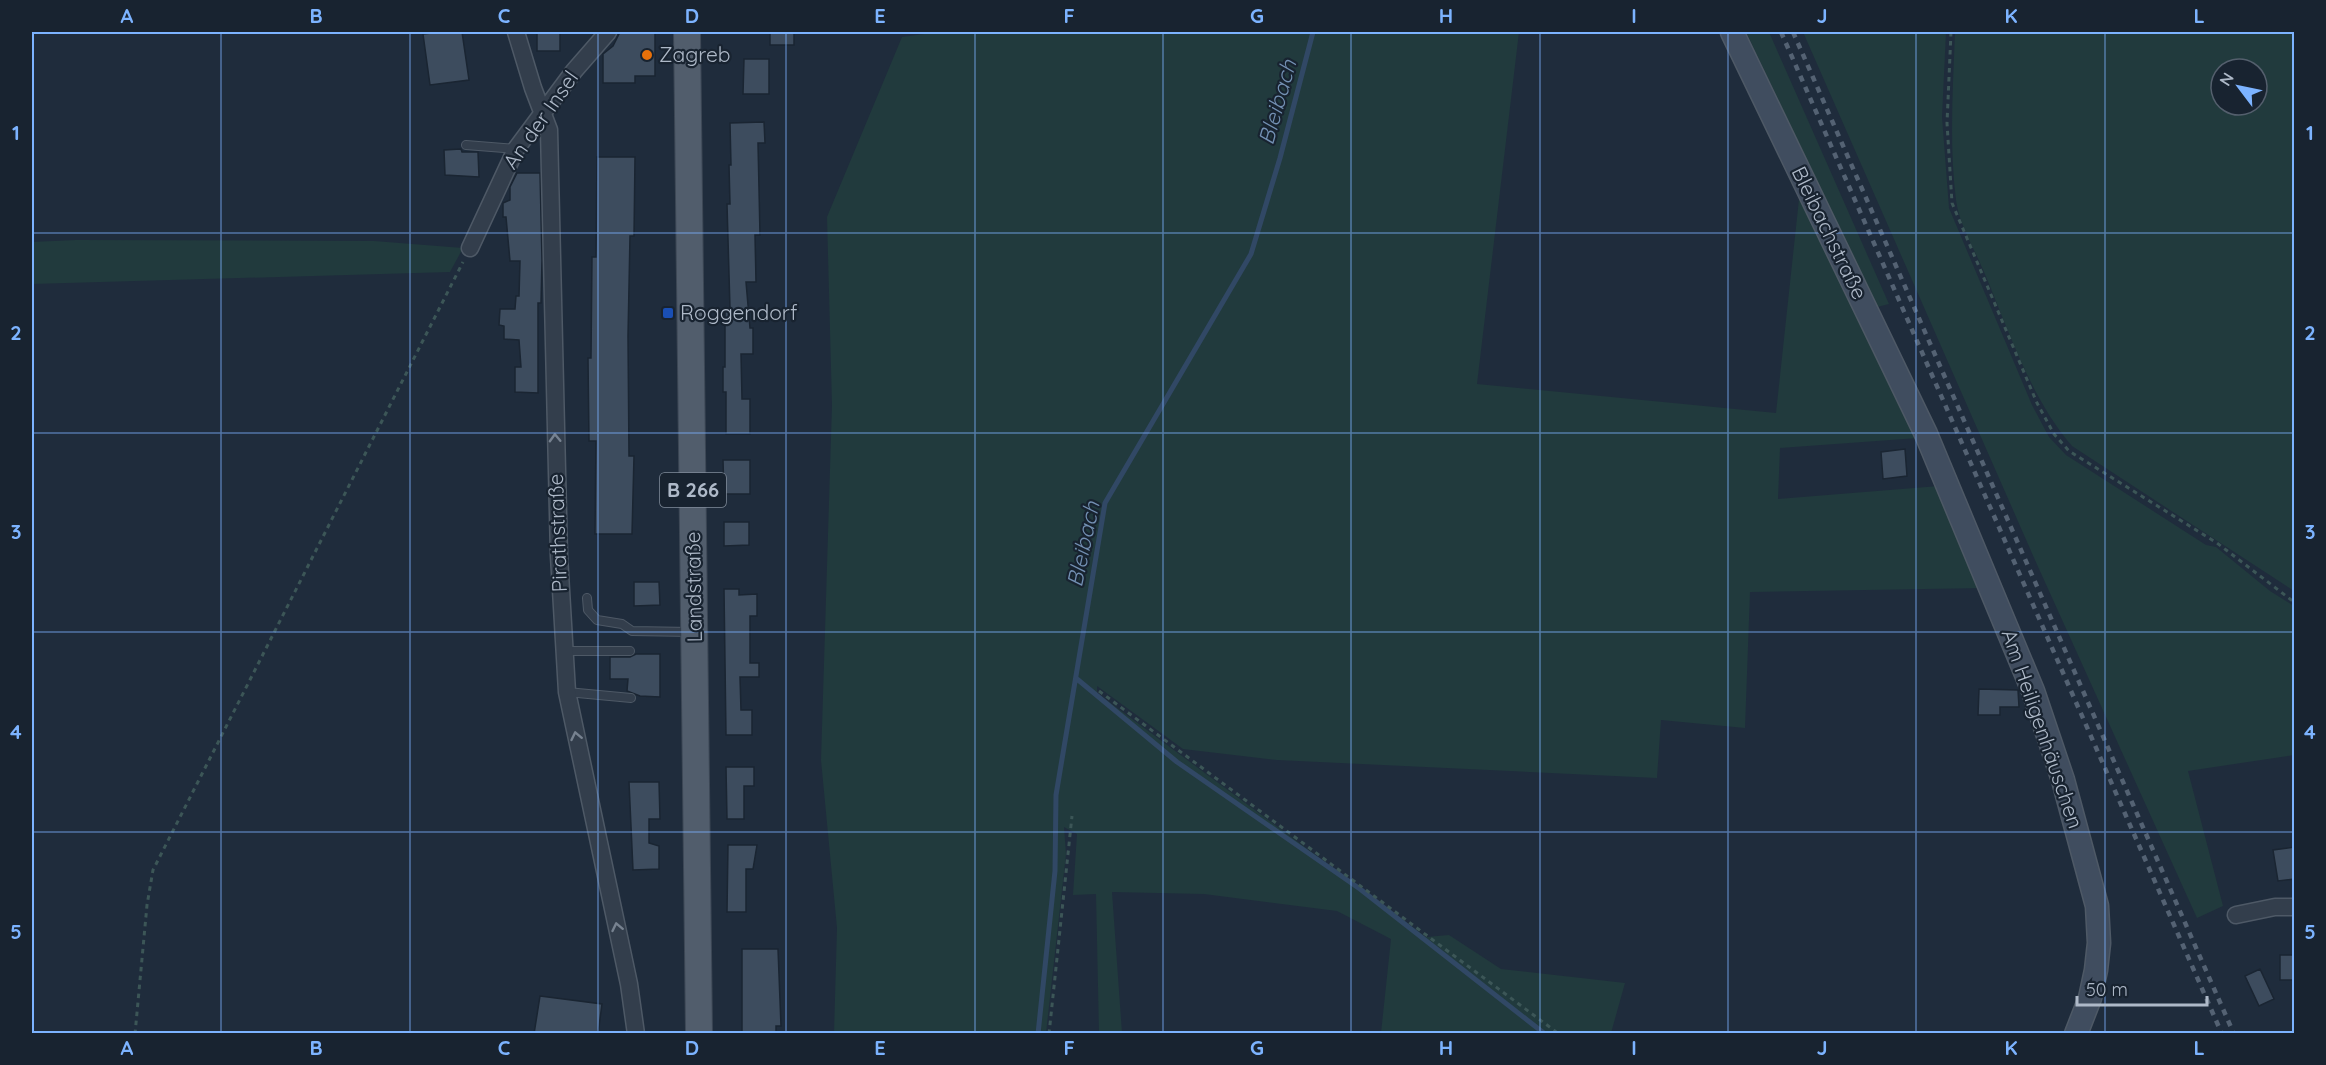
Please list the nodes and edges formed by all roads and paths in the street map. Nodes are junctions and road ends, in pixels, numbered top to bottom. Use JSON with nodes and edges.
{"nodes":[{"id":1,"x":516,"y":32,"type":"edge"},
{"id":2,"x":608,"y":32,"type":"edge"},
{"id":3,"x":687,"y":32,"type":"edge"},
{"id":4,"x":1732,"y":32,"type":"edge"},
{"id":5,"x":1951,"y":32,"type":"edge"},
{"id":6,"x":543,"y":112,"type":"junction"},
{"id":7,"x":466,"y":146,"type":"dead end"},
{"id":8,"x":516,"y":148,"type":"junction"},
{"id":9,"x":470,"y":248,"type":"joint"},
{"id":10,"x":1926,"y":434,"type":"joint"},
{"id":11,"x":587,"y":598,"type":"dead end"},
{"id":12,"x":2295,"y":602,"type":"edge"},
{"id":13,"x":694,"y":632,"type":"junction"},
{"id":14,"x":563,"y":651,"type":"junction"},
{"id":15,"x":630,"y":651,"type":"dead end"},
{"id":16,"x":1099,"y":691,"type":"dead end"},
{"id":17,"x":567,"y":692,"type":"junction"},
{"id":18,"x":632,"y":698,"type":"dead end"},
{"id":19,"x":1072,"y":816,"type":"dead end"},
{"id":20,"x":2295,"y":907,"type":"edge"},
{"id":21,"x":2236,"y":915,"type":"dead end"},
{"id":22,"x":135,"y":1034,"type":"edge"},
{"id":23,"x":636,"y":1034,"type":"edge"},
{"id":24,"x":699,"y":1034,"type":"edge"},
{"id":25,"x":1050,"y":1034,"type":"edge"},
{"id":26,"x":1559,"y":1034,"type":"edge"},
{"id":27,"x":2076,"y":1034,"type":"edge"}],
"edges":[{"from":1,"to":6,"type":"street","name":"Pirathstraße"},
{"from":2,"to":6,"type":"street","name":"An der Insel"},
{"from":3,"to":13,"type":"main road","name":"Landstraße","number":"B 266"},
{"from":4,"to":10,"type":"main road","name":"Bleibachstraße"},
{"from":5,"to":12,"type":"path"},
{"from":6,"to":8,"type":"street","name":"An der Insel"},
{"from":14,"to":6,"type":"street","name":"Pirathstraße","one_way":true},
{"from":7,"to":8,"type":"lane"},
{"from":8,"to":9,"type":"street","name":"An der Insel"},
{"from":9,"to":22,"type":"path"},
{"from":10,"to":27,"type":"main road","name":"Am Heiligenhäuschen"},
{"from":11,"to":13,"type":"lane"},
{"from":13,"to":24,"type":"main road","name":"Landstraße","number":"B 266"},
{"from":14,"to":15,"type":"lane"},
{"from":14,"to":17,"type":"street","name":"Pirathstraße"},
{"from":16,"to":26,"type":"path"},
{"from":17,"to":18,"type":"lane"},
{"from":23,"to":17,"type":"street","name":"Pirathstraße","one_way":true},
{"from":19,"to":25,"type":"path"},
{"from":20,"to":21,"type":"street"}]}
